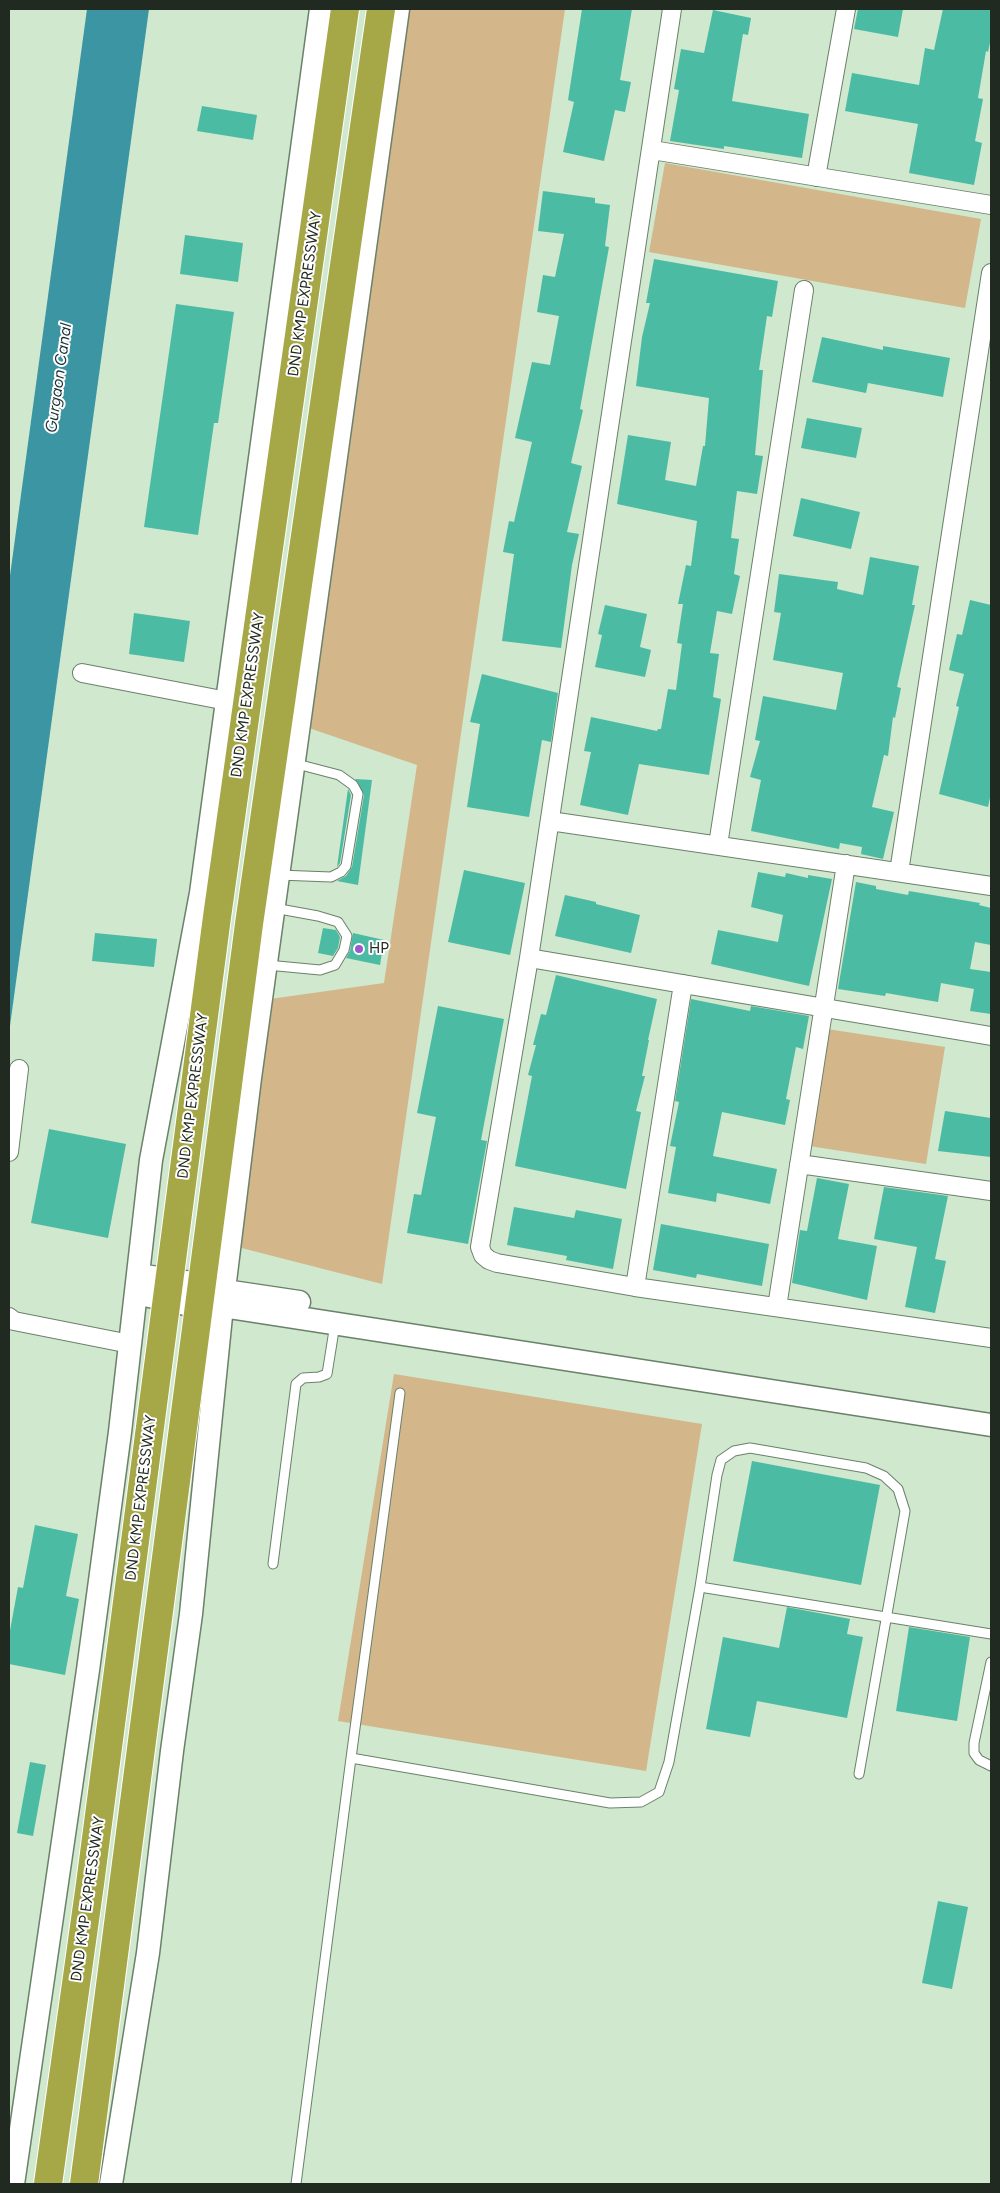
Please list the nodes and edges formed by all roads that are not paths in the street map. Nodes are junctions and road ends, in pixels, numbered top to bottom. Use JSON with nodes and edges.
{"nodes":[{"id":1,"x":321,"y":9,"type":"edge"},
{"id":2,"x":345,"y":9,"type":"edge"},
{"id":3,"x":381,"y":9,"type":"edge"},
{"id":4,"x":398,"y":9,"type":"edge"},
{"id":5,"x":672,"y":9,"type":"edge"},
{"id":6,"x":846,"y":9,"type":"edge"},
{"id":7,"x":652,"y":150,"type":"junction"},
{"id":8,"x":816,"y":177,"type":"junction"},
{"id":9,"x":991,"y":205,"type":"edge"},
{"id":10,"x":991,"y":273,"type":"edge"},
{"id":11,"x":804,"y":290,"type":"dead end"},
{"id":12,"x":987,"y":329,"type":"edge"},
{"id":13,"x":82,"y":673,"type":"dead end"},
{"id":14,"x":227,"y":701,"type":"junction"},
{"id":15,"x":293,"y":763,"type":"junction"},
{"id":16,"x":550,"y":821,"type":"junction"},
{"id":17,"x":718,"y":845,"type":"junction"},
{"id":18,"x":846,"y":864,"type":"junction"},
{"id":19,"x":899,"y":872,"type":"junction"},
{"id":20,"x":278,"y":875,"type":"junction"},
{"id":21,"x":991,"y":886,"type":"edge"},
{"id":22,"x":274,"y":908,"type":"junction"},
{"id":23,"x":529,"y":958,"type":"junction"},
{"id":24,"x":266,"y":965,"type":"junction"},
{"id":25,"x":683,"y":984,"type":"junction"},
{"id":26,"x":824,"y":1008,"type":"junction"},
{"id":27,"x":991,"y":1036,"type":"edge"},
{"id":28,"x":20,"y":1069,"type":"dead end"},
{"id":29,"x":9,"y":1152,"type":"edge"},
{"id":30,"x":799,"y":1164,"type":"junction"},
{"id":31,"x":991,"y":1191,"type":"edge"},
{"id":32,"x":137,"y":1284,"type":"junction"},
{"id":33,"x":635,"y":1287,"type":"junction"},
{"id":34,"x":224,"y":1299,"type":"junction"},
{"id":35,"x":777,"y":1307,"type":"junction"},
{"id":36,"x":9,"y":1317,"type":"edge"},
{"id":37,"x":335,"y":1324,"type":"junction"},
{"id":38,"x":991,"y":1338,"type":"edge"},
{"id":39,"x":130,"y":1344,"type":"junction"},
{"id":40,"x":400,"y":1393,"type":"dead end"},
{"id":41,"x":991,"y":1412,"type":"edge"},
{"id":42,"x":991,"y":1425,"type":"edge"},
{"id":43,"x":273,"y":1564,"type":"dead end"},
{"id":44,"x":700,"y":1587,"type":"junction"},
{"id":45,"x":886,"y":1616,"type":"junction"},
{"id":46,"x":991,"y":1634,"type":"edge"},
{"id":47,"x":991,"y":1662,"type":"edge"},
{"id":48,"x":351,"y":1758,"type":"junction"},
{"id":49,"x":991,"y":1766,"type":"edge"},
{"id":50,"x":859,"y":1774,"type":"dead end"},
{"id":51,"x":13,"y":2184,"type":"edge"},
{"id":52,"x":48,"y":2184,"type":"edge"},
{"id":53,"x":84,"y":2184,"type":"edge"},
{"id":54,"x":111,"y":2184,"type":"edge"},
{"id":55,"x":296,"y":2184,"type":"edge"}],
"edges":[{"from":1,"to":14,"type":"street"},
{"from":2,"to":52,"type":"highway","name":"DND KMP EXPRESSWAY","bridge":true},
{"from":3,"to":53,"type":"highway","name":"DND KMP EXPRESSWAY","bridge":true},
{"from":4,"to":15,"type":"street"},
{"from":5,"to":7,"type":"street"},
{"from":6,"to":8,"type":"street"},
{"from":7,"to":8,"type":"street"},
{"from":7,"to":16,"type":"street"},
{"from":8,"to":9,"type":"street"},
{"from":10,"to":12,"type":"street"},
{"from":11,"to":17,"type":"street"},
{"from":12,"to":19,"type":"street"},
{"from":13,"to":14,"type":"street"},
{"from":14,"to":32,"type":"street"},
{"from":15,"to":20,"type":"street"},
{"from":15,"to":20,"type":"lane"},
{"from":16,"to":17,"type":"street"},
{"from":16,"to":23,"type":"street"},
{"from":17,"to":18,"type":"street"},
{"from":18,"to":19,"type":"street"},
{"from":18,"to":26,"type":"street"},
{"from":19,"to":21,"type":"street"},
{"from":20,"to":22,"type":"street"},
{"from":22,"to":24,"type":"street"},
{"from":22,"to":24,"type":"lane"},
{"from":23,"to":25,"type":"street"},
{"from":23,"to":33,"type":"street"},
{"from":24,"to":34,"type":"street"},
{"from":25,"to":26,"type":"street"},
{"from":25,"to":33,"type":"street"},
{"from":26,"to":27,"type":"street"},
{"from":26,"to":30,"type":"street"},
{"from":28,"to":29,"type":"street"},
{"from":30,"to":31,"type":"street"},
{"from":30,"to":35,"type":"street"},
{"from":32,"to":34,"type":"street"},
{"from":32,"to":39,"type":"street"},
{"from":33,"to":35,"type":"street"},
{"from":34,"to":37,"type":"street"},
{"from":34,"to":41,"type":"street"},
{"from":34,"to":54,"type":"street"},
{"from":35,"to":38,"type":"street"},
{"from":36,"to":39,"type":"street"},
{"from":37,"to":42,"type":"street"},
{"from":37,"to":43,"type":"lane"},
{"from":39,"to":51,"type":"street"},
{"from":40,"to":48,"type":"lane"},
{"from":44,"to":45,"type":"lane"},
{"from":44,"to":45,"type":"lane"},
{"from":44,"to":48,"type":"lane"},
{"from":45,"to":46,"type":"lane"},
{"from":45,"to":50,"type":"lane"},
{"from":47,"to":49,"type":"lane"},
{"from":48,"to":55,"type":"lane"}]}
